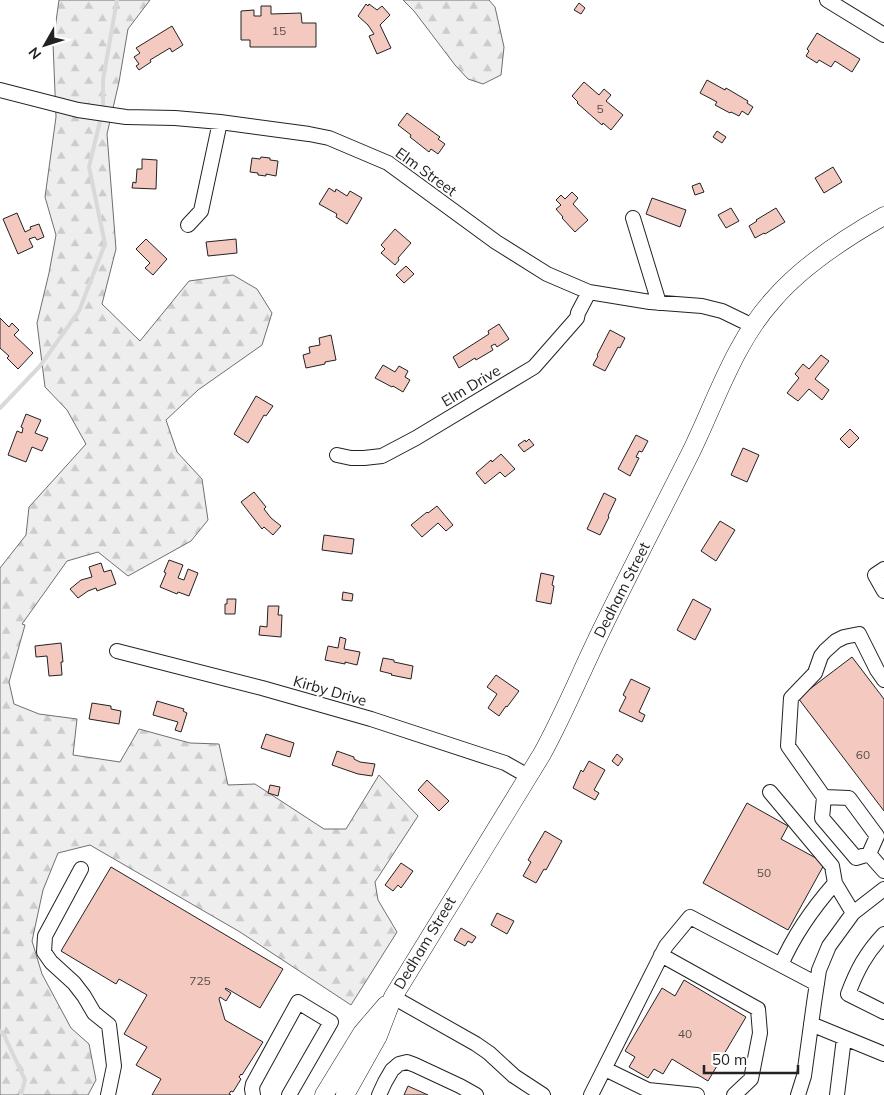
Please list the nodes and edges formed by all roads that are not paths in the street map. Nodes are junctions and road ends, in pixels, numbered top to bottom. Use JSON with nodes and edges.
{"nodes":[{"id":1,"x":827,"y":0,"type":"edge"},
{"id":2,"x":884,"y":35,"type":"edge"},
{"id":3,"x":0,"y":90,"type":"edge"},
{"id":4,"x":220,"y":122,"type":"junction"},
{"id":5,"x":884,"y":216,"type":"edge"},
{"id":6,"x":633,"y":218,"type":"dead end"},
{"id":7,"x":188,"y":225,"type":"dead end"},
{"id":8,"x":589,"y":292,"type":"junction"},
{"id":9,"x":659,"y":303,"type":"junction"},
{"id":10,"x":753,"y":326,"type":"junction"},
{"id":11,"x":337,"y":455,"type":"dead end"},
{"id":12,"x":884,"y":569,"type":"edge"},
{"id":13,"x":884,"y":591,"type":"edge"},
{"id":14,"x":117,"y":651,"type":"dead end"},
{"id":15,"x":884,"y":680,"type":"edge"},
{"id":16,"x":528,"y":776,"type":"junction"},
{"id":17,"x":770,"y":792,"type":"dead end"},
{"id":18,"x":824,"y":796,"type":"junction"},
{"id":19,"x":869,"y":854,"type":"junction"},
{"id":20,"x":82,"y":869,"type":"dead end"},
{"id":21,"x":884,"y":872,"type":"edge"},
{"id":22,"x":835,"y":883,"type":"junction"},
{"id":23,"x":884,"y":889,"type":"edge"},
{"id":24,"x":853,"y":913,"type":"junction"},
{"id":25,"x":884,"y":934,"type":"edge"},
{"id":26,"x":661,"y":956,"type":"junction"},
{"id":27,"x":781,"y":965,"type":"junction"},
{"id":28,"x":817,"y":984,"type":"junction"},
{"id":29,"x":393,"y":997,"type":"junction"},
{"id":30,"x":884,"y":1012,"type":"edge"},
{"id":31,"x":811,"y":1024,"type":"junction"},
{"id":32,"x":844,"y":1038,"type":"junction"},
{"id":33,"x":884,"y":1054,"type":"edge"},
{"id":34,"x":605,"y":1069,"type":"junction"},
{"id":35,"x":108,"y":1095,"type":"edge"},
{"id":36,"x":253,"y":1095,"type":"edge"},
{"id":37,"x":289,"y":1095,"type":"edge"},
{"id":38,"x":324,"y":1095,"type":"edge"},
{"id":39,"x":345,"y":1095,"type":"edge"},
{"id":40,"x":379,"y":1095,"type":"edge"},
{"id":41,"x":476,"y":1095,"type":"edge"},
{"id":42,"x":543,"y":1095,"type":"edge"},
{"id":43,"x":591,"y":1095,"type":"edge"},
{"id":44,"x":697,"y":1095,"type":"edge"},
{"id":45,"x":734,"y":1095,"type":"edge"},
{"id":46,"x":798,"y":1095,"type":"edge"},
{"id":47,"x":837,"y":1095,"type":"edge"}],
"edges":[{"from":1,"to":2,"type":"street"},
{"from":3,"to":4,"type":"street","name":"Elm Street"},
{"from":4,"to":7,"type":"street"},
{"from":4,"to":8,"type":"street","name":"Elm Street"},
{"from":5,"to":10,"type":"main road","name":"Dedham Street"},
{"from":6,"to":9,"type":"street"},
{"from":8,"to":9,"type":"street","name":"Elm Street"},
{"from":8,"to":11,"type":"street","name":"Elm Drive"},
{"from":9,"to":10,"type":"street","name":"Elm Street"},
{"from":10,"to":16,"type":"main road","name":"Dedham Street"},
{"from":12,"to":13,"type":"street"},
{"from":14,"to":16,"type":"street","name":"Kirby Drive"},
{"from":15,"to":18,"type":"street"},
{"from":16,"to":29,"type":"main road","name":"Dedham Street"},
{"from":17,"to":22,"type":"street"},
{"from":18,"to":19,"type":"street"},
{"from":18,"to":19,"type":"street"},
{"from":19,"to":21,"type":"street"},
{"from":20,"to":35,"type":"street"},
{"from":22,"to":24,"type":"street"},
{"from":22,"to":27,"type":"street"},
{"from":23,"to":24,"type":"street"},
{"from":24,"to":28,"type":"street"},
{"from":25,"to":30,"type":"street"},
{"from":26,"to":27,"type":"street"},
{"from":26,"to":34,"type":"street"},
{"from":26,"to":45,"type":"street"},
{"from":27,"to":28,"type":"street"},
{"from":28,"to":31,"type":"street"},
{"from":29,"to":38,"type":"main road","name":"Dedham Street"},
{"from":29,"to":39,"type":"main road","name":"Dedham Street"},
{"from":29,"to":42,"type":"street"},
{"from":31,"to":32,"type":"street"},
{"from":31,"to":46,"type":"street"},
{"from":32,"to":33,"type":"street"},
{"from":32,"to":47,"type":"street"},
{"from":34,"to":43,"type":"street"},
{"from":34,"to":44,"type":"street"},
{"from":36,"to":37,"type":"street"},
{"from":40,"to":41,"type":"street"}]}
